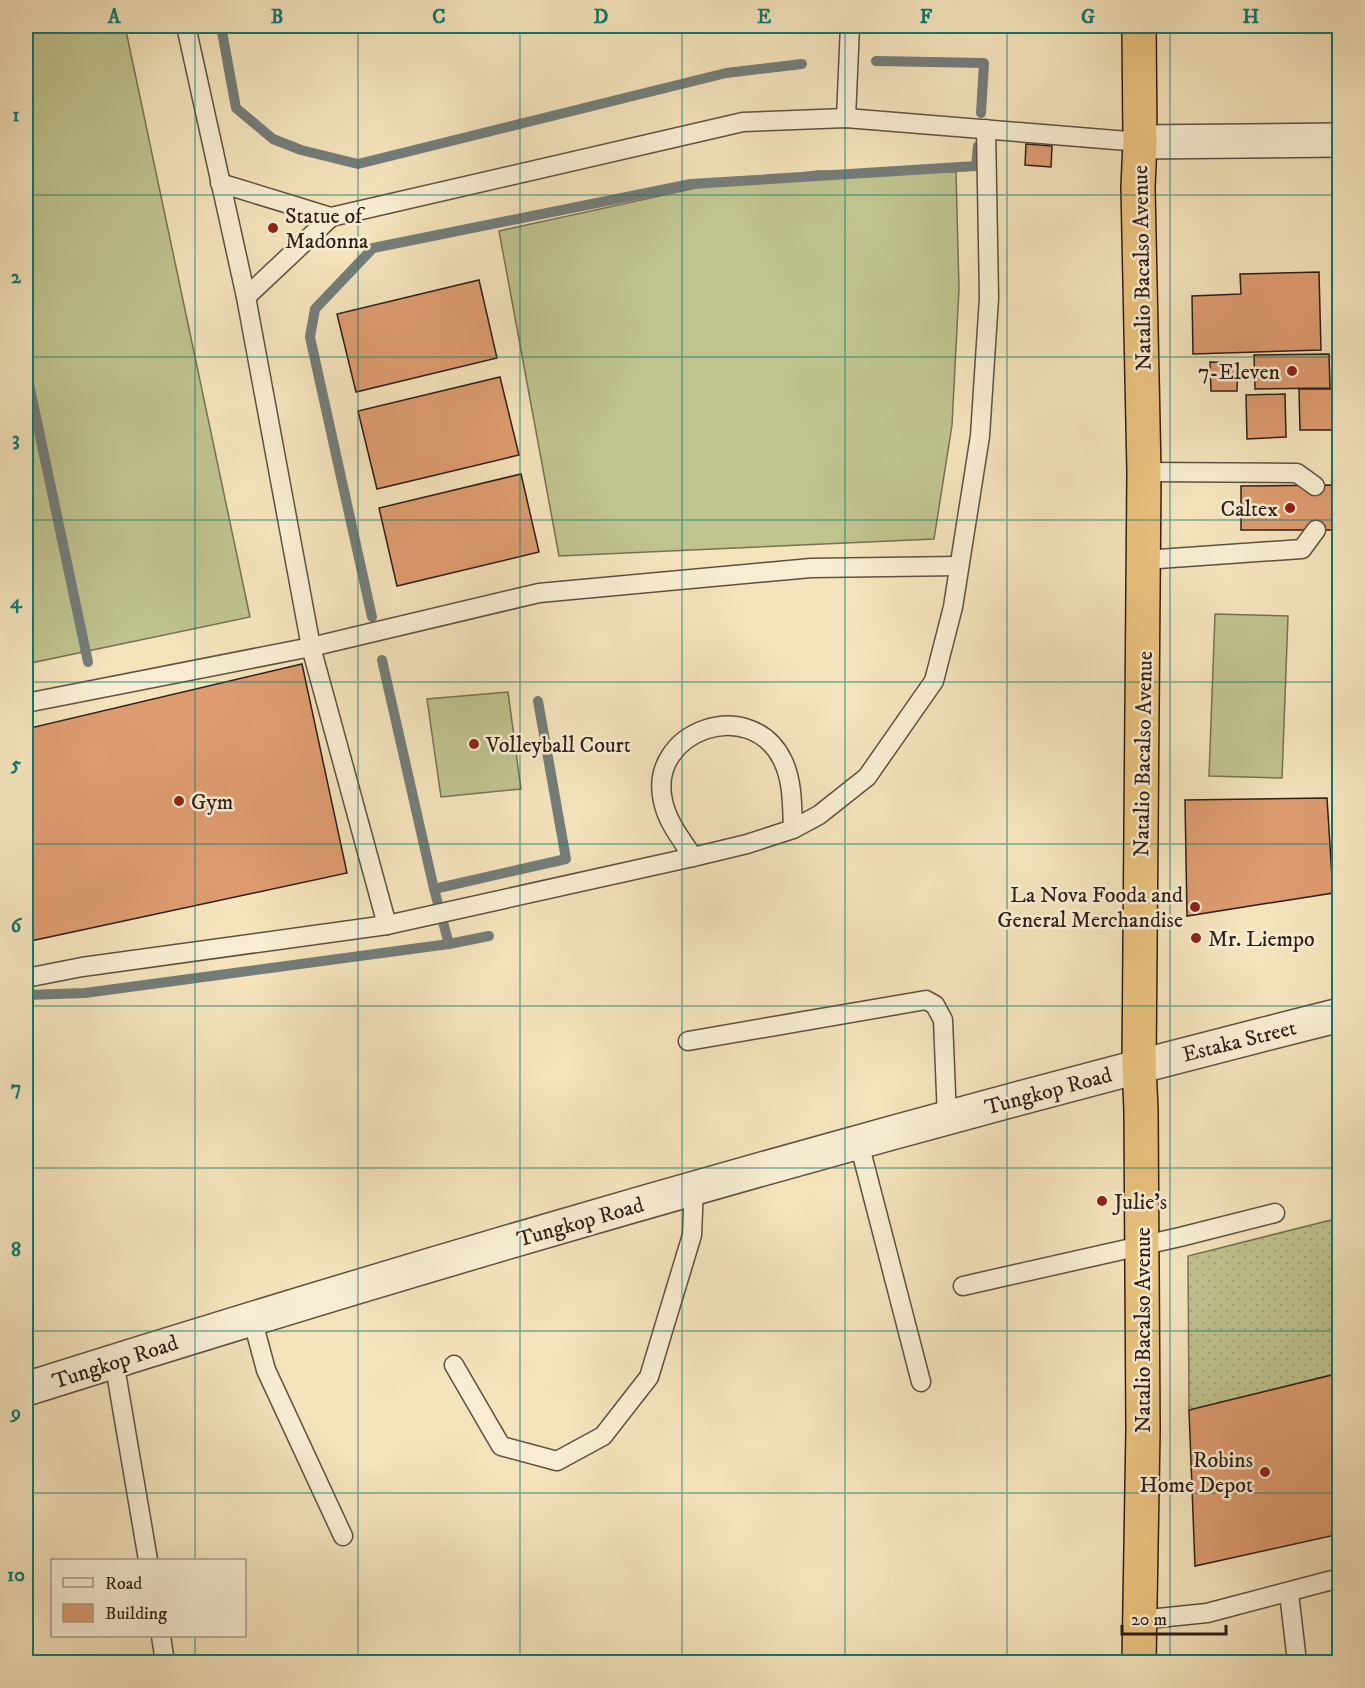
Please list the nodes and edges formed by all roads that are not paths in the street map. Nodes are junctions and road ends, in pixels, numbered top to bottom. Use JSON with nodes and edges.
{"nodes":[{"id":1,"x":186,"y":26,"type":"edge"},
{"id":2,"x":850,"y":26,"type":"edge"},
{"id":3,"x":1139,"y":26,"type":"edge"},
{"id":4,"x":846,"y":118,"type":"junction"},
{"id":5,"x":986,"y":129,"type":"junction"},
{"id":6,"x":1340,"y":140,"type":"edge"},
{"id":7,"x":1140,"y":142,"type":"junction"},
{"id":8,"x":220,"y":183,"type":"junction"},
{"id":9,"x":331,"y":217,"type":"junction"},
{"id":10,"x":246,"y":297,"type":"junction"},
{"id":11,"x":1144,"y":472,"type":"junction"},
{"id":12,"x":1315,"y":486,"type":"dead end"},
{"id":13,"x":1316,"y":530,"type":"dead end"},
{"id":14,"x":1144,"y":560,"type":"junction"},
{"id":15,"x":959,"y":566,"type":"junction"},
{"id":16,"x":311,"y":647,"type":"junction"},
{"id":17,"x":26,"y":703,"type":"edge"},
{"id":18,"x":794,"y":829,"type":"junction"},
{"id":19,"x":693,"y":857,"type":"junction"},
{"id":20,"x":387,"y":925,"type":"junction"},
{"id":21,"x":26,"y":978,"type":"edge"},
{"id":22,"x":1340,"y":1015,"type":"edge"},
{"id":23,"x":688,"y":1041,"type":"dead end"},
{"id":24,"x":1139,"y":1066,"type":"junction"},
{"id":25,"x":947,"y":1118,"type":"junction"},
{"id":26,"x":859,"y":1143,"type":"junction"},
{"id":27,"x":694,"y":1187,"type":"junction"},
{"id":28,"x":1275,"y":1213,"type":"dead end"},
{"id":29,"x":1141,"y":1246,"type":"junction"},
{"id":30,"x":963,"y":1286,"type":"dead end"},
{"id":31,"x":252,"y":1318,"type":"junction"},
{"id":32,"x":114,"y":1361,"type":"junction"},
{"id":33,"x":454,"y":1365,"type":"dead end"},
{"id":34,"x":921,"y":1382,"type":"dead end"},
{"id":35,"x":26,"y":1389,"type":"edge"},
{"id":36,"x":343,"y":1536,"type":"dead end"},
{"id":37,"x":148,"y":1559,"type":"edge"},
{"id":38,"x":1340,"y":1578,"type":"edge"},
{"id":39,"x":1289,"y":1593,"type":"junction"},
{"id":40,"x":1139,"y":1620,"type":"junction"},
{"id":41,"x":161,"y":1637,"type":"edge"},
{"id":42,"x":165,"y":1662,"type":"edge"},
{"id":43,"x":1139,"y":1662,"type":"edge"},
{"id":44,"x":1297,"y":1662,"type":"edge"}],
"edges":[{"from":1,"to":8,"type":"lane"},
{"from":2,"to":4,"type":"lane"},
{"from":3,"to":7,"type":"highway","name":"Natalio Bacalso Avenue"},
{"from":4,"to":5,"type":"lane"},
{"from":4,"to":9,"type":"lane"},
{"from":5,"to":7,"type":"lane"},
{"from":5,"to":15,"type":"lane"},
{"from":6,"to":7,"type":"street"},
{"from":7,"to":11,"type":"highway","name":"Natalio Bacalso Avenue"},
{"from":8,"to":9,"type":"lane"},
{"from":8,"to":10,"type":"lane"},
{"from":9,"to":10,"type":"lane"},
{"from":10,"to":16,"type":"lane"},
{"from":11,"to":12,"type":"lane"},
{"from":11,"to":14,"type":"highway","name":"Natalio Bacalso Avenue"},
{"from":13,"to":14,"type":"lane"},
{"from":14,"to":24,"type":"highway","name":"Natalio Bacalso Avenue"},
{"from":15,"to":16,"type":"lane"},
{"from":15,"to":18,"type":"lane"},
{"from":16,"to":17,"type":"lane"},
{"from":16,"to":20,"type":"lane"},
{"from":18,"to":19,"type":"lane"},
{"from":18,"to":19,"type":"lane"},
{"from":19,"to":20,"type":"lane"},
{"from":20,"to":21,"type":"lane"},
{"from":22,"to":24,"type":"street","name":"Estaka Street"},
{"from":23,"to":25,"type":"lane"},
{"from":24,"to":25,"type":"street","name":"Tungkop Road"},
{"from":24,"to":29,"type":"highway","name":"Natalio Bacalso Avenue"},
{"from":25,"to":26,"type":"street","name":"Tungkop Road"},
{"from":26,"to":27,"type":"street","name":"Tungkop Road"},
{"from":26,"to":34,"type":"lane"},
{"from":27,"to":31,"type":"street","name":"Tungkop Road"},
{"from":27,"to":33,"type":"lane"},
{"from":28,"to":29,"type":"lane"},
{"from":29,"to":30,"type":"lane"},
{"from":29,"to":40,"type":"highway","name":"Natalio Bacalso Avenue"},
{"from":31,"to":32,"type":"street","name":"Tungkop Road"},
{"from":31,"to":36,"type":"lane"},
{"from":32,"to":35,"type":"street","name":"Tungkop Road"},
{"from":32,"to":37,"type":"lane"},
{"from":38,"to":39,"type":"lane"},
{"from":39,"to":40,"type":"lane"},
{"from":39,"to":44,"type":"lane"},
{"from":40,"to":43,"type":"highway","name":"Natalio Bacalso Avenue"},
{"from":41,"to":42,"type":"lane"}]}
